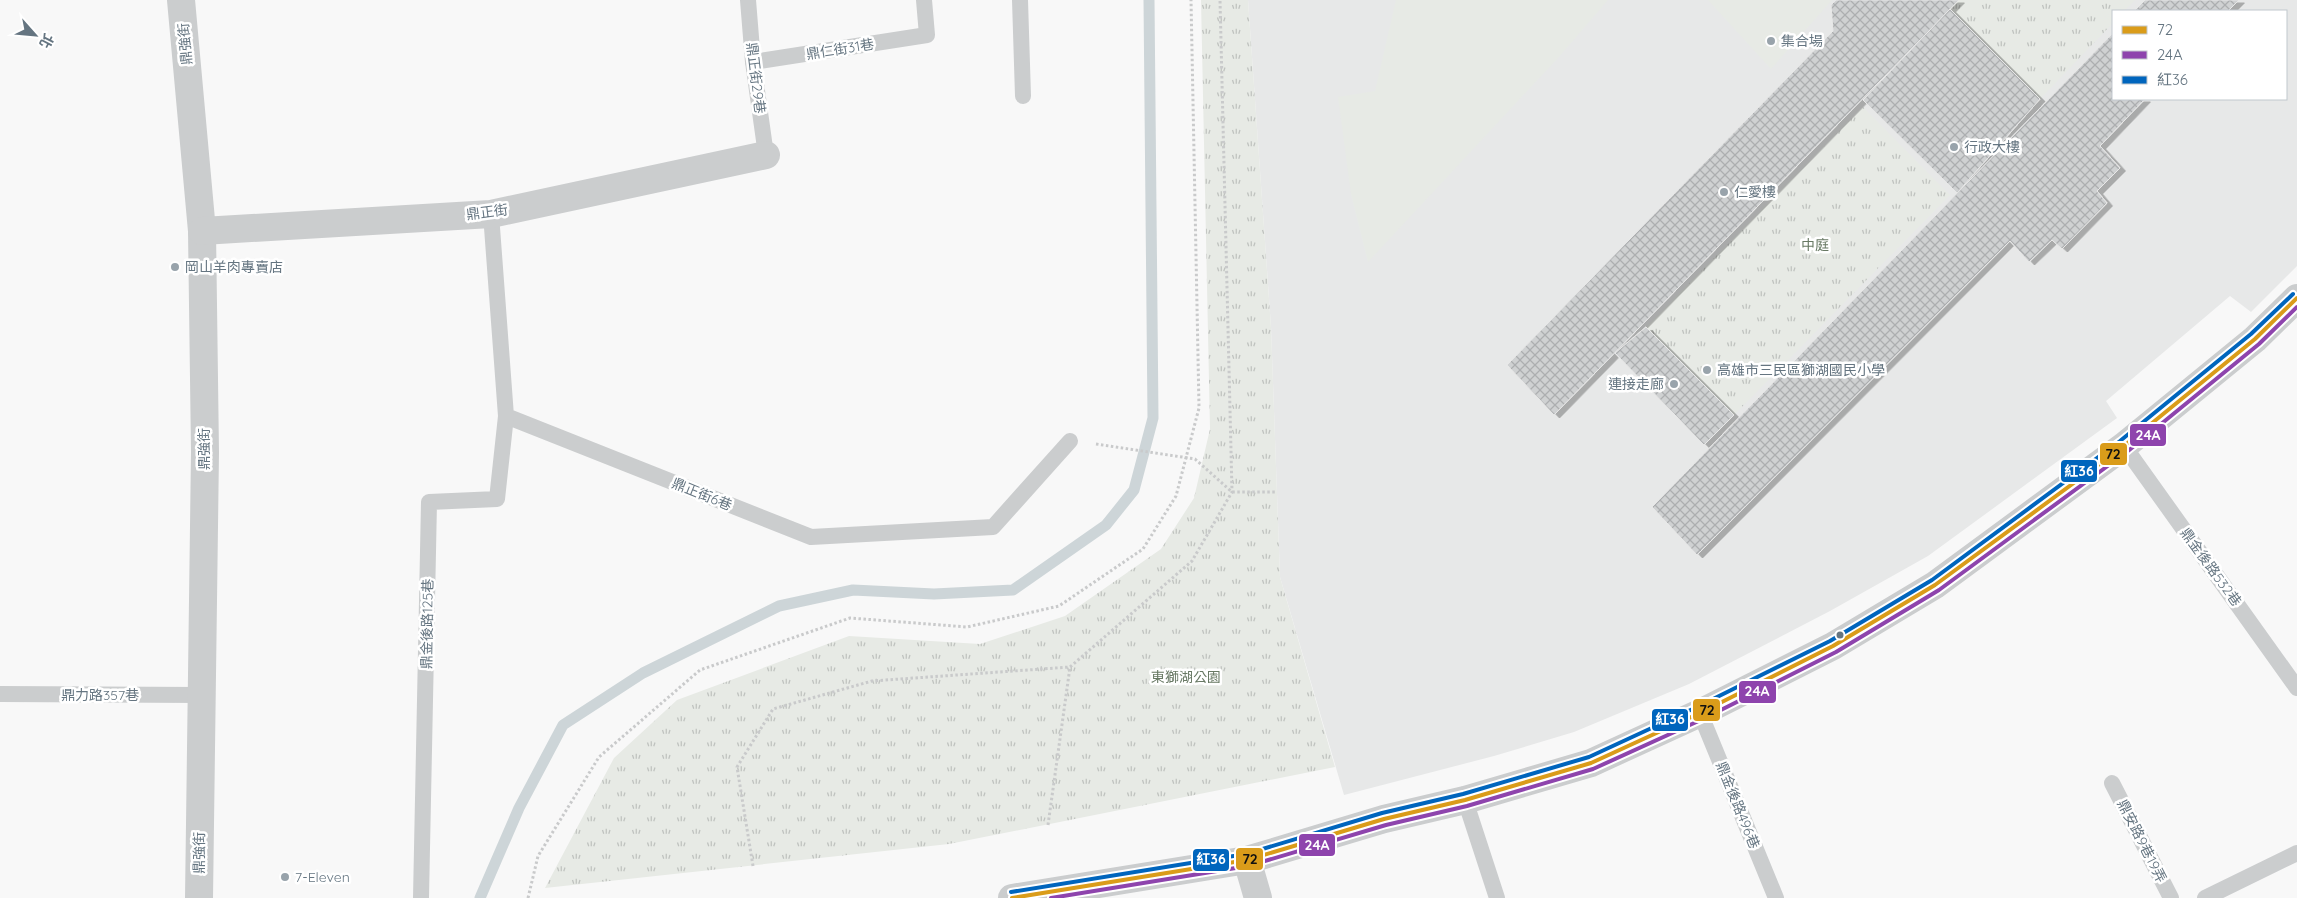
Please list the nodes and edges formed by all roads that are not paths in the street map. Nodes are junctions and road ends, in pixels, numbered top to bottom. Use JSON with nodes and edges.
{"nodes":[{"id":1,"x":181,"y":0,"type":"edge"},
{"id":2,"x":748,"y":0,"type":"edge"},
{"id":3,"x":924,"y":0,"type":"edge"},
{"id":4,"x":1020,"y":0,"type":"edge"},
{"id":5,"x":754,"y":62,"type":"junction"},
{"id":6,"x":1023,"y":96,"type":"dead end"},
{"id":7,"x":766,"y":156,"type":"joint"},
{"id":8,"x":490,"y":214,"type":"junction"},
{"id":9,"x":202,"y":231,"type":"junction"},
{"id":10,"x":2297,"y":298,"type":"edge"},
{"id":11,"x":506,"y":416,"type":"junction"},
{"id":12,"x":1070,"y":441,"type":"dead end"},
{"id":13,"x":2124,"y":446,"type":"junction"},
{"id":14,"x":2297,"y":688,"type":"edge"},
{"id":15,"x":0,"y":694,"type":"edge"},
{"id":16,"x":201,"y":696,"type":"junction"},
{"id":17,"x":1700,"y":713,"type":"junction"},
{"id":18,"x":2112,"y":783,"type":"dead end"},
{"id":19,"x":1465,"y":800,"type":"junction"},
{"id":20,"x":2297,"y":854,"type":"edge"},
{"id":21,"x":1247,"y":860,"type":"junction"},
{"id":22,"x":199,"y":898,"type":"edge"},
{"id":23,"x":421,"y":898,"type":"edge"},
{"id":24,"x":1012,"y":898,"type":"edge"},
{"id":25,"x":1258,"y":898,"type":"edge"},
{"id":26,"x":1497,"y":898,"type":"edge"},
{"id":27,"x":1776,"y":898,"type":"edge"},
{"id":28,"x":2171,"y":898,"type":"edge"},
{"id":29,"x":2205,"y":898,"type":"edge"}],
"edges":[{"from":1,"to":9,"type":"street","name":"鼎強街"},
{"from":2,"to":5,"type":"lane","name":"鼎正街29巷"},
{"from":3,"to":5,"type":"lane","name":"鼎仁街31巷"},
{"from":4,"to":6,"type":"lane"},
{"from":5,"to":7,"type":"lane","name":"鼎正街29巷"},
{"from":7,"to":8,"type":"street","name":"鼎正街"},
{"from":8,"to":9,"type":"street","name":"鼎正街"},
{"from":8,"to":11,"type":"lane"},
{"from":9,"to":16,"type":"street","name":"鼎強街"},
{"from":10,"to":13,"type":"street"},
{"from":11,"to":12,"type":"lane","name":"鼎正街6巷"},
{"from":11,"to":23,"type":"lane","name":"鼎金後路125巷"},
{"from":13,"to":14,"type":"lane","name":"鼎金後路532巷"},
{"from":13,"to":17,"type":"street"},
{"from":15,"to":16,"type":"lane","name":"鼎力路357巷"},
{"from":16,"to":22,"type":"street","name":"鼎強街"},
{"from":17,"to":19,"type":"street"},
{"from":17,"to":27,"type":"lane","name":"鼎金後路496巷"},
{"from":18,"to":28,"type":"lane","name":"鼎安路9巷19弄"},
{"from":19,"to":21,"type":"street"},
{"from":19,"to":26,"type":"lane"},
{"from":20,"to":29,"type":"lane"},
{"from":21,"to":24,"type":"street"},
{"from":21,"to":25,"type":"street"}]}
